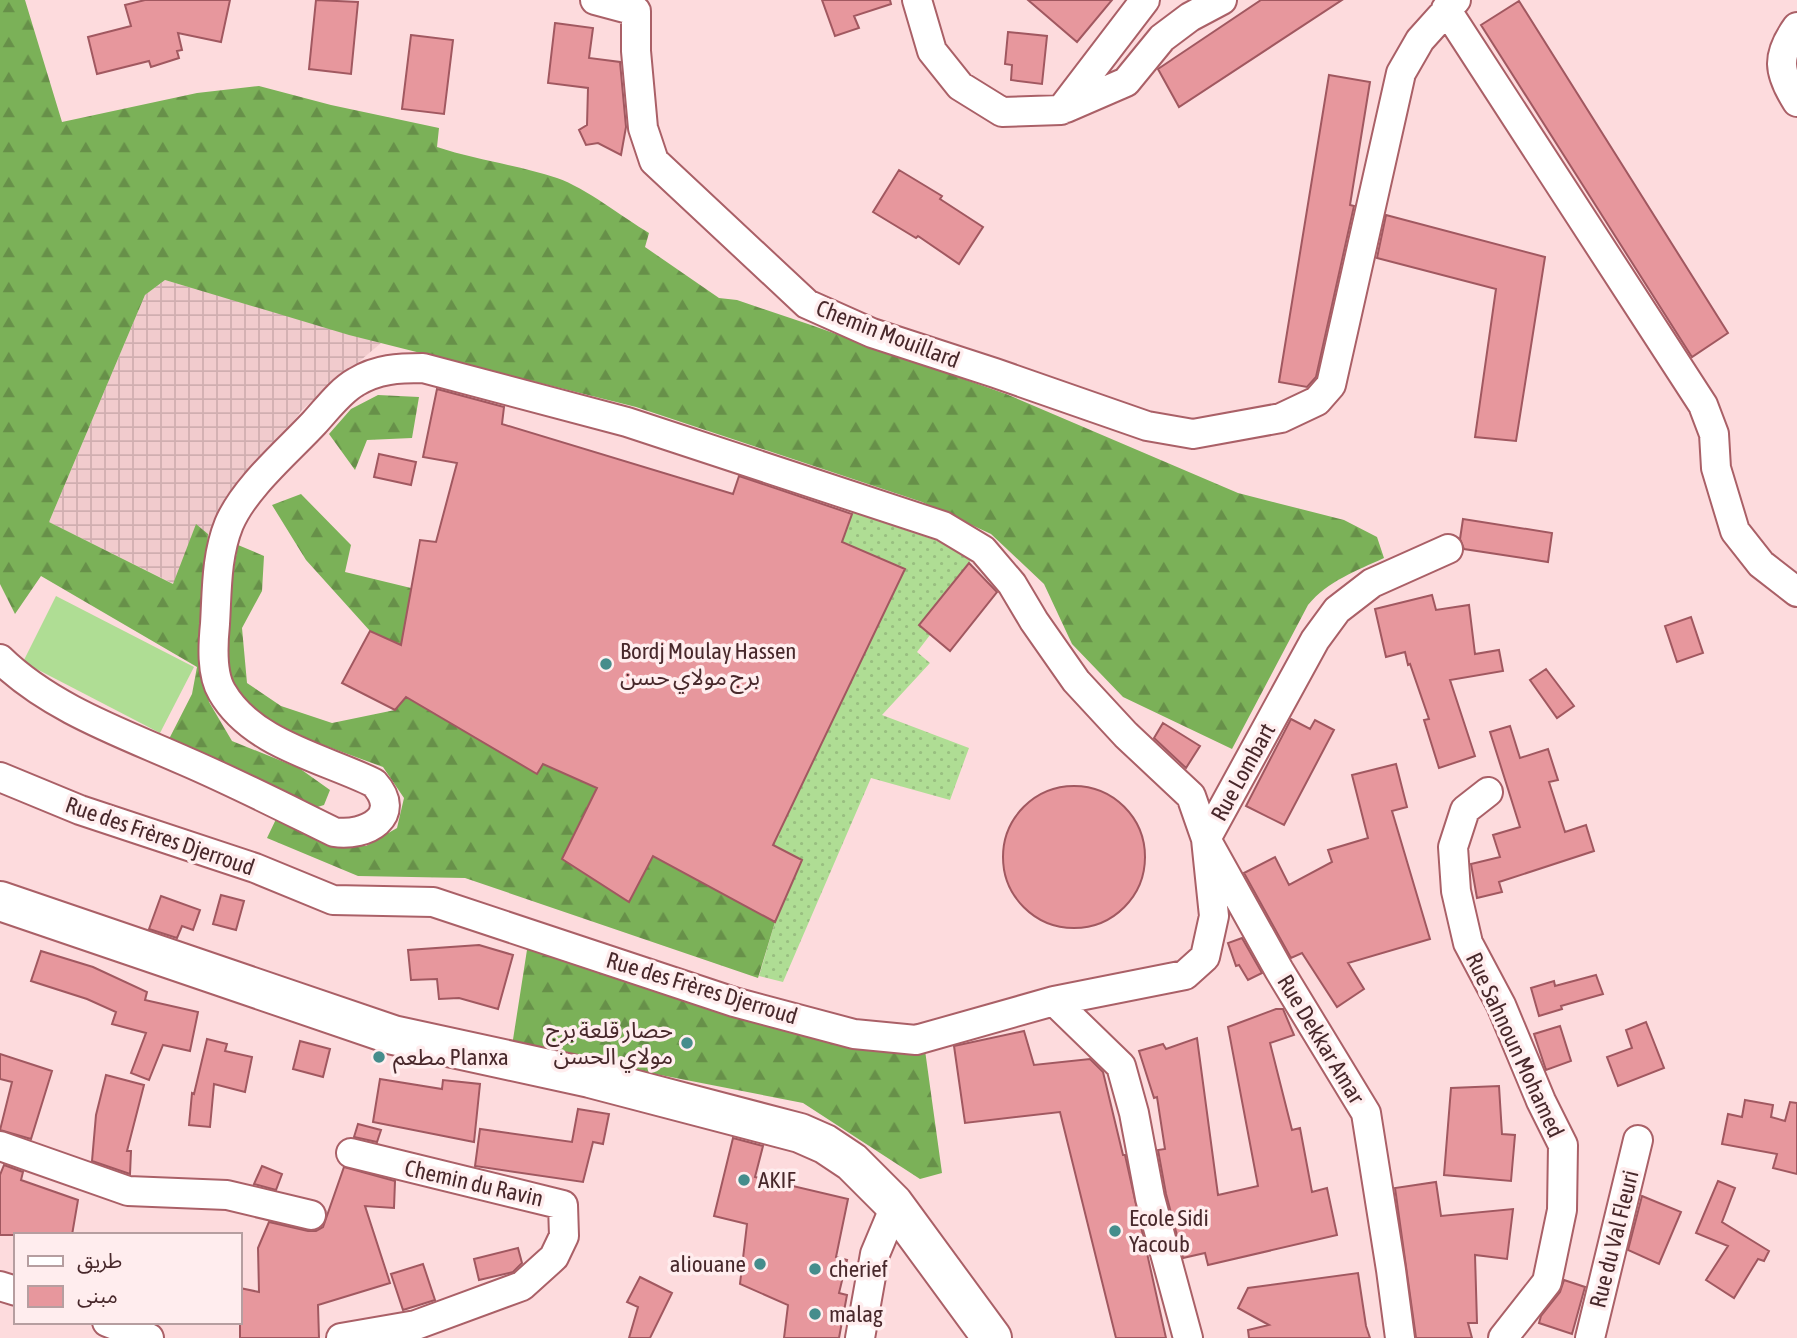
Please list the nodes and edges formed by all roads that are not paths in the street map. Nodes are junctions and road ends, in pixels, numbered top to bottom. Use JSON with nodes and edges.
{"nodes":[{"id":1,"x":595,"y":0,"type":"edge"},
{"id":2,"x":917,"y":0,"type":"edge"},
{"id":3,"x":1145,"y":0,"type":"edge"},
{"id":4,"x":1222,"y":0,"type":"edge"},
{"id":5,"x":1451,"y":4,"type":"edge"},
{"id":6,"x":1797,"y":27,"type":"edge"},
{"id":7,"x":1797,"y":102,"type":"edge"},
{"id":8,"x":1061,"y":110,"type":"junction"},
{"id":9,"x":1448,"y":549,"type":"dead end"},
{"id":10,"x":1797,"y":592,"type":"edge"},
{"id":11,"x":0,"y":659,"type":"edge"},
{"id":12,"x":0,"y":776,"type":"edge"},
{"id":13,"x":1488,"y":792,"type":"dead end"},
{"id":14,"x":1206,"y":839,"type":"junction"},
{"id":15,"x":0,"y":901,"type":"edge"},
{"id":16,"x":1054,"y":1001,"type":"junction"},
{"id":17,"x":1638,"y":1140,"type":"dead end"},
{"id":18,"x":0,"y":1146,"type":"edge"},
{"id":19,"x":351,"y":1153,"type":"dead end"},
{"id":20,"x":894,"y":1203,"type":"junction"},
{"id":21,"x":312,"y":1215,"type":"dead end"},
{"id":22,"x":112,"y":1324,"type":"edge"},
{"id":23,"x":149,"y":1338,"type":"edge"},
{"id":24,"x":341,"y":1338,"type":"edge"},
{"id":25,"x":860,"y":1338,"type":"edge"},
{"id":26,"x":992,"y":1338,"type":"edge"},
{"id":27,"x":1188,"y":1338,"type":"edge"},
{"id":28,"x":1400,"y":1338,"type":"edge"},
{"id":29,"x":1503,"y":1338,"type":"edge"},
{"id":30,"x":1590,"y":1338,"type":"edge"}],
"edges":[{"from":1,"to":5,"type":"street","name":"Chemin Mouillard"},
{"from":2,"to":8,"type":"street"},
{"from":3,"to":8,"type":"street"},
{"from":4,"to":8,"type":"street"},
{"from":5,"to":10,"type":"street"},
{"from":6,"to":7,"type":"street"},
{"from":9,"to":14,"type":"street","name":"Rue Lombart"},
{"from":11,"to":14,"type":"street"},
{"from":12,"to":16,"type":"street","name":"Rue des Frères Djerroud"},
{"from":13,"to":29,"type":"street","name":"Rue Sahnoun Mohamed"},
{"from":14,"to":16,"type":"street","name":"Rue Lombart"},
{"from":14,"to":28,"type":"street","name":"Rue Dekkar Amar"},
{"from":15,"to":20,"type":"main road"},
{"from":16,"to":27,"type":"street"},
{"from":17,"to":30,"type":"street","name":"Rue du Val Fleuri"},
{"from":18,"to":21,"type":"street"},
{"from":19,"to":24,"type":"street","name":"Chemin du Ravin"},
{"from":20,"to":25,"type":"street"},
{"from":20,"to":26,"type":"main road"},
{"from":22,"to":23,"type":"street"}]}
